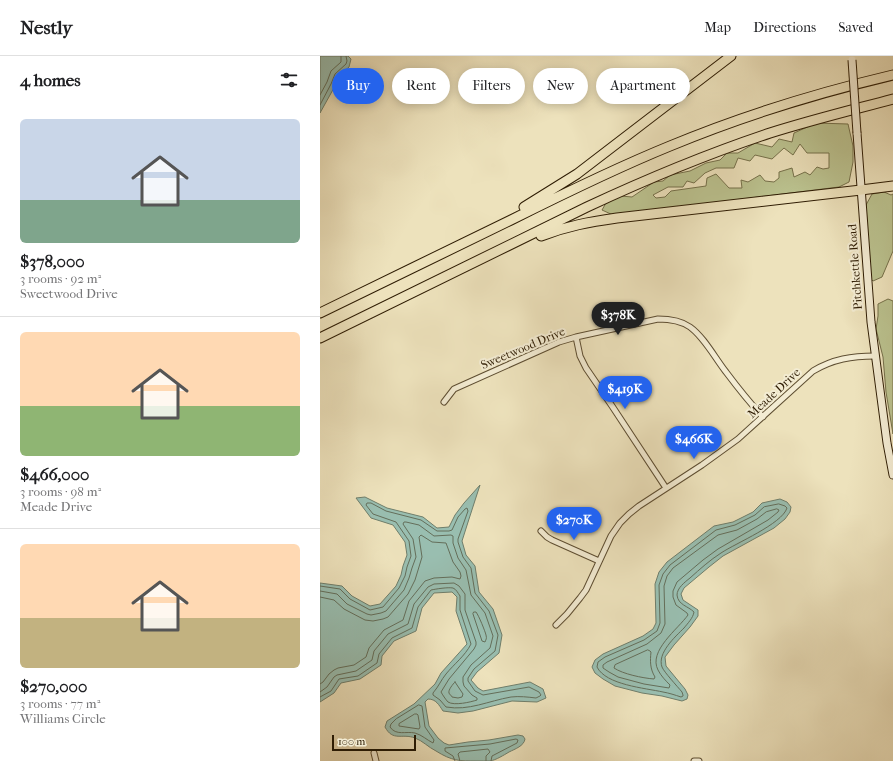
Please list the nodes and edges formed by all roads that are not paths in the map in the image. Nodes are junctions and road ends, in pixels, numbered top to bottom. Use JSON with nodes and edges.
{"nodes":[{"id":1,"x":732,"y":56,"type":"edge"},
{"id":2,"x":852,"y":58,"type":"edge"},
{"id":3,"x":893,"y":75,"type":"edge"},
{"id":4,"x":893,"y":99,"type":"edge"},
{"id":5,"x":893,"y":186,"type":"edge"},
{"id":6,"x":861,"y":190,"type":"junction"},
{"id":7,"x":474,"y":237,"type":"junction"},
{"id":8,"x":488,"y":256,"type":"junction"},
{"id":9,"x":320,"y":313,"type":"edge"},
{"id":10,"x":576,"y":337,"type":"junction"},
{"id":11,"x":320,"y":338,"type":"edge"},
{"id":12,"x":875,"y":356,"type":"junction"},
{"id":13,"x":444,"y":402,"type":"dead end"},
{"id":14,"x":763,"y":417,"type":"junction"},
{"id":15,"x":893,"y":475,"type":"edge"},
{"id":16,"x":666,"y":488,"type":"junction"},
{"id":17,"x":541,"y":531,"type":"dead end"},
{"id":18,"x":599,"y":561,"type":"junction"},
{"id":19,"x":556,"y":625,"type":"dead end"},
{"id":20,"x":374,"y":753,"type":"dead end"},
{"id":21,"x":376,"y":761,"type":"edge"},
{"id":22,"x":694,"y":761,"type":"edge"},
{"id":23,"x":698,"y":761,"type":"edge"}],
"edges":[{"from":1,"to":7,"type":"highway"},
{"from":2,"to":6,"type":"main road","name":"Pitchkettle Road","bridge":true},
{"from":3,"to":7,"type":"highway"},
{"from":4,"to":8,"type":"highway"},
{"from":5,"to":6,"type":"highway"},
{"from":6,"to":8,"type":"highway"},
{"from":6,"to":12,"type":"main road","name":"Pitchkettle Road"},
{"from":7,"to":9,"type":"highway"},
{"from":8,"to":11,"type":"highway"},
{"from":10,"to":13,"type":"street","name":"Sweetwood Drive"},
{"from":10,"to":14,"type":"street","name":"Sweetwood Drive"},
{"from":10,"to":16,"type":"street"},
{"from":12,"to":14,"type":"street","name":"Meade Drive"},
{"from":12,"to":15,"type":"main road","name":"Pitchkettle Road"},
{"from":14,"to":16,"type":"street","name":"Meade Drive"},
{"from":16,"to":18,"type":"street","name":"Meade Drive"},
{"from":17,"to":18,"type":"street"},
{"from":18,"to":19,"type":"street","name":"Meade Drive"},
{"from":20,"to":21,"type":"street"},
{"from":22,"to":23,"type":"street"}]}
